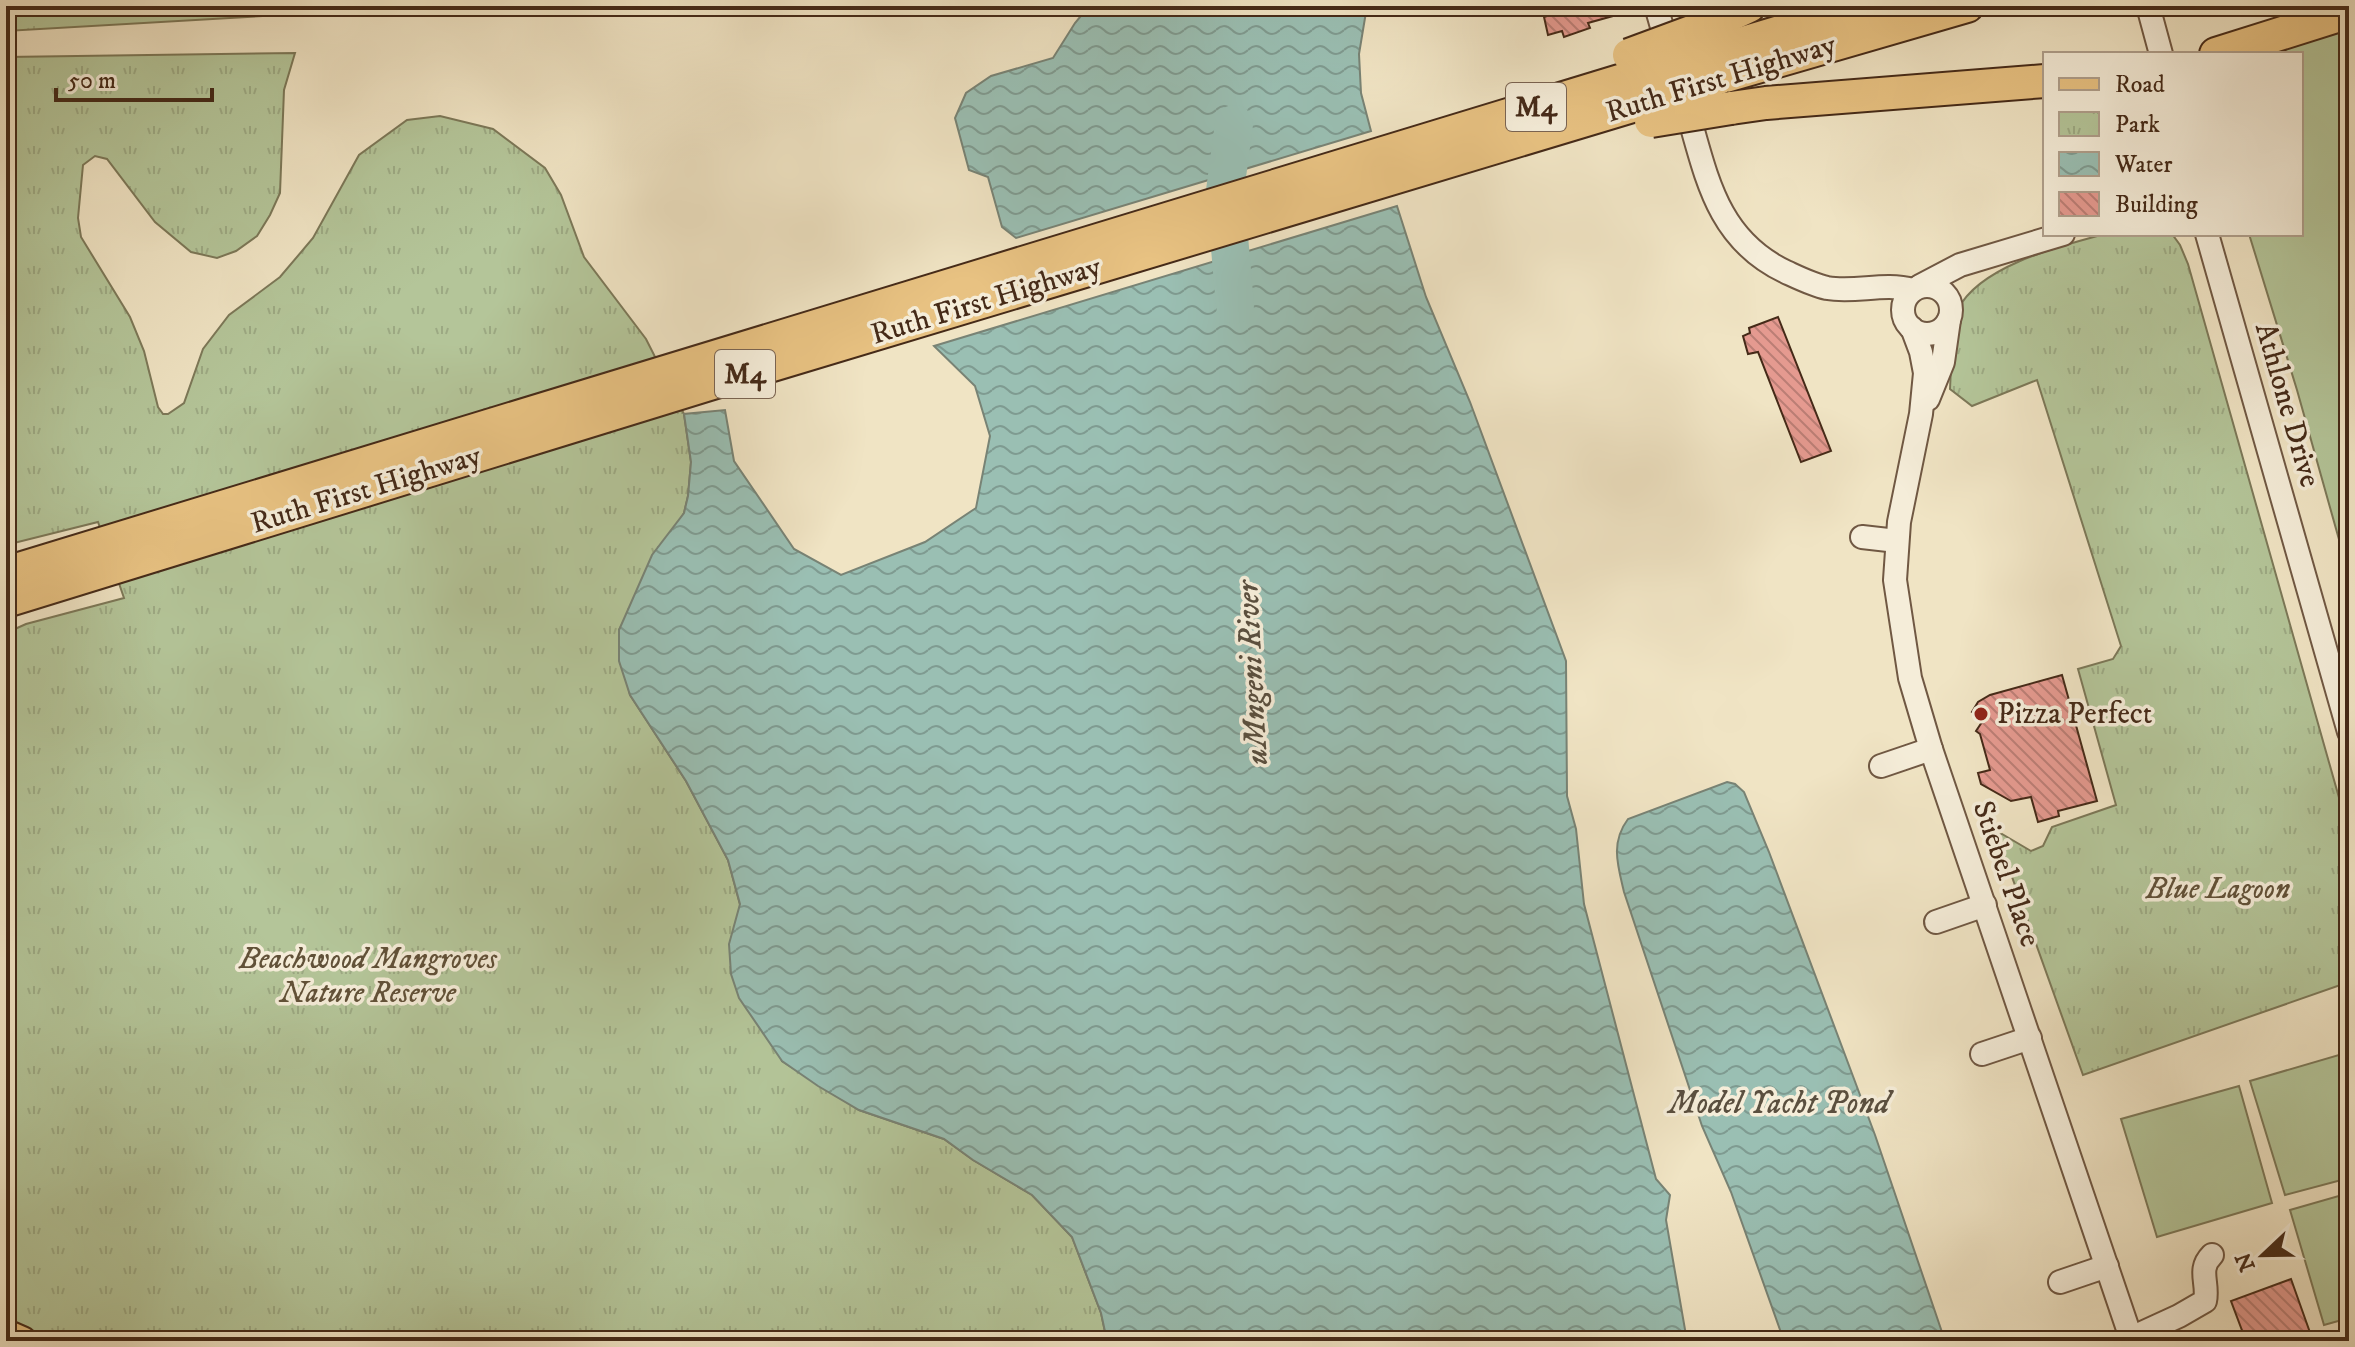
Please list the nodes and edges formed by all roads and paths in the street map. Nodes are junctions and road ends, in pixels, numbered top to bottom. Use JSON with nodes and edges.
{"nodes":[{"id":1,"x":1656,"y":6,"type":"edge"},
{"id":2,"x":1749,"y":6,"type":"edge"},
{"id":3,"x":1866,"y":6,"type":"edge"},
{"id":4,"x":1967,"y":6,"type":"edge"},
{"id":5,"x":2148,"y":6,"type":"edge"},
{"id":6,"x":2349,"y":12,"type":"edge"},
{"id":7,"x":2160,"y":52,"type":"edge"},
{"id":8,"x":2222,"y":52,"type":"edge"},
{"id":9,"x":1711,"y":53,"type":"junction"},
{"id":10,"x":2043,"y":81,"type":"edge"},
{"id":11,"x":1639,"y":89,"type":"junction"},
{"id":12,"x":1449,"y":143,"type":"junction"},
{"id":13,"x":2056,"y":236,"type":"edge"},
{"id":14,"x":2208,"y":236,"type":"edge"},
{"id":15,"x":1982,"y":258,"type":"junction"},
{"id":16,"x":1916,"y":288,"type":"junction"},
{"id":17,"x":1949,"y":311,"type":"junction"},
{"id":18,"x":1912,"y":328,"type":"junction"},
{"id":19,"x":1921,"y":414,"type":"junction"},
{"id":20,"x":1862,"y":537,"type":"dead end"},
{"id":21,"x":1897,"y":541,"type":"junction"},
{"id":22,"x":20,"y":583,"type":"edge"},
{"id":23,"x":2349,"y":732,"type":"edge"},
{"id":24,"x":1931,"y":749,"type":"junction"},
{"id":25,"x":1881,"y":766,"type":"dead end"},
{"id":26,"x":1985,"y":905,"type":"junction"},
{"id":27,"x":1936,"y":922,"type":"dead end"},
{"id":28,"x":2030,"y":1038,"type":"junction"},
{"id":29,"x":1982,"y":1054,"type":"dead end"},
{"id":30,"x":2212,"y":1255,"type":"dead end"},
{"id":31,"x":2107,"y":1266,"type":"junction"},
{"id":32,"x":2060,"y":1282,"type":"dead end"},
{"id":33,"x":6,"y":1334,"type":"edge"},
{"id":34,"x":2132,"y":1340,"type":"edge"},
{"id":35,"x":22,"y":1341,"type":"edge"}],
"edges":[{"from":1,"to":16,"type":"street"},
{"from":2,"to":9,"type":"highway"},
{"from":3,"to":9,"type":"highway","name":"Ruth First Highway","number":"M4"},
{"from":4,"to":9,"type":"highway","name":"Ruth First Highway","number":"M4"},
{"from":5,"to":7,"type":"street"},
{"from":6,"to":8,"type":"highway"},
{"from":9,"to":11,"type":"highway","name":"Ruth First Highway","number":"M4","bridge":true},
{"from":10,"to":11,"type":"highway","bridge":true},
{"from":11,"to":12,"type":"highway","name":"Ruth First Highway","number":"M4"},
{"from":11,"to":12,"type":"highway"},
{"from":12,"to":22,"type":"highway","name":"Ruth First Highway","number":"M4"},
{"from":13,"to":15,"type":"street"},
{"from":14,"to":23,"type":"street","name":"Athlone Drive"},
{"from":15,"to":16,"type":"street"},
{"from":15,"to":17,"type":"street"},
{"from":16,"to":17,"type":"street"},
{"from":16,"to":18,"type":"street"},
{"from":17,"to":18,"type":"street"},
{"from":17,"to":19,"type":"street","name":"Stiebel Place"},
{"from":18,"to":19,"type":"street","name":"Stiebel Place"},
{"from":19,"to":21,"type":"street","name":"Stiebel Place"},
{"from":20,"to":21,"type":"street"},
{"from":21,"to":24,"type":"street","name":"Stiebel Place"},
{"from":24,"to":25,"type":"street"},
{"from":24,"to":26,"type":"street","name":"Stiebel Place"},
{"from":26,"to":27,"type":"street"},
{"from":26,"to":28,"type":"street","name":"Stiebel Place"},
{"from":28,"to":29,"type":"street"},
{"from":28,"to":31,"type":"street","name":"Stiebel Place"},
{"from":30,"to":34,"type":"street"},
{"from":31,"to":32,"type":"street"},
{"from":31,"to":34,"type":"street","name":"Stiebel Place"},
{"from":33,"to":35,"type":"main road"}]}
